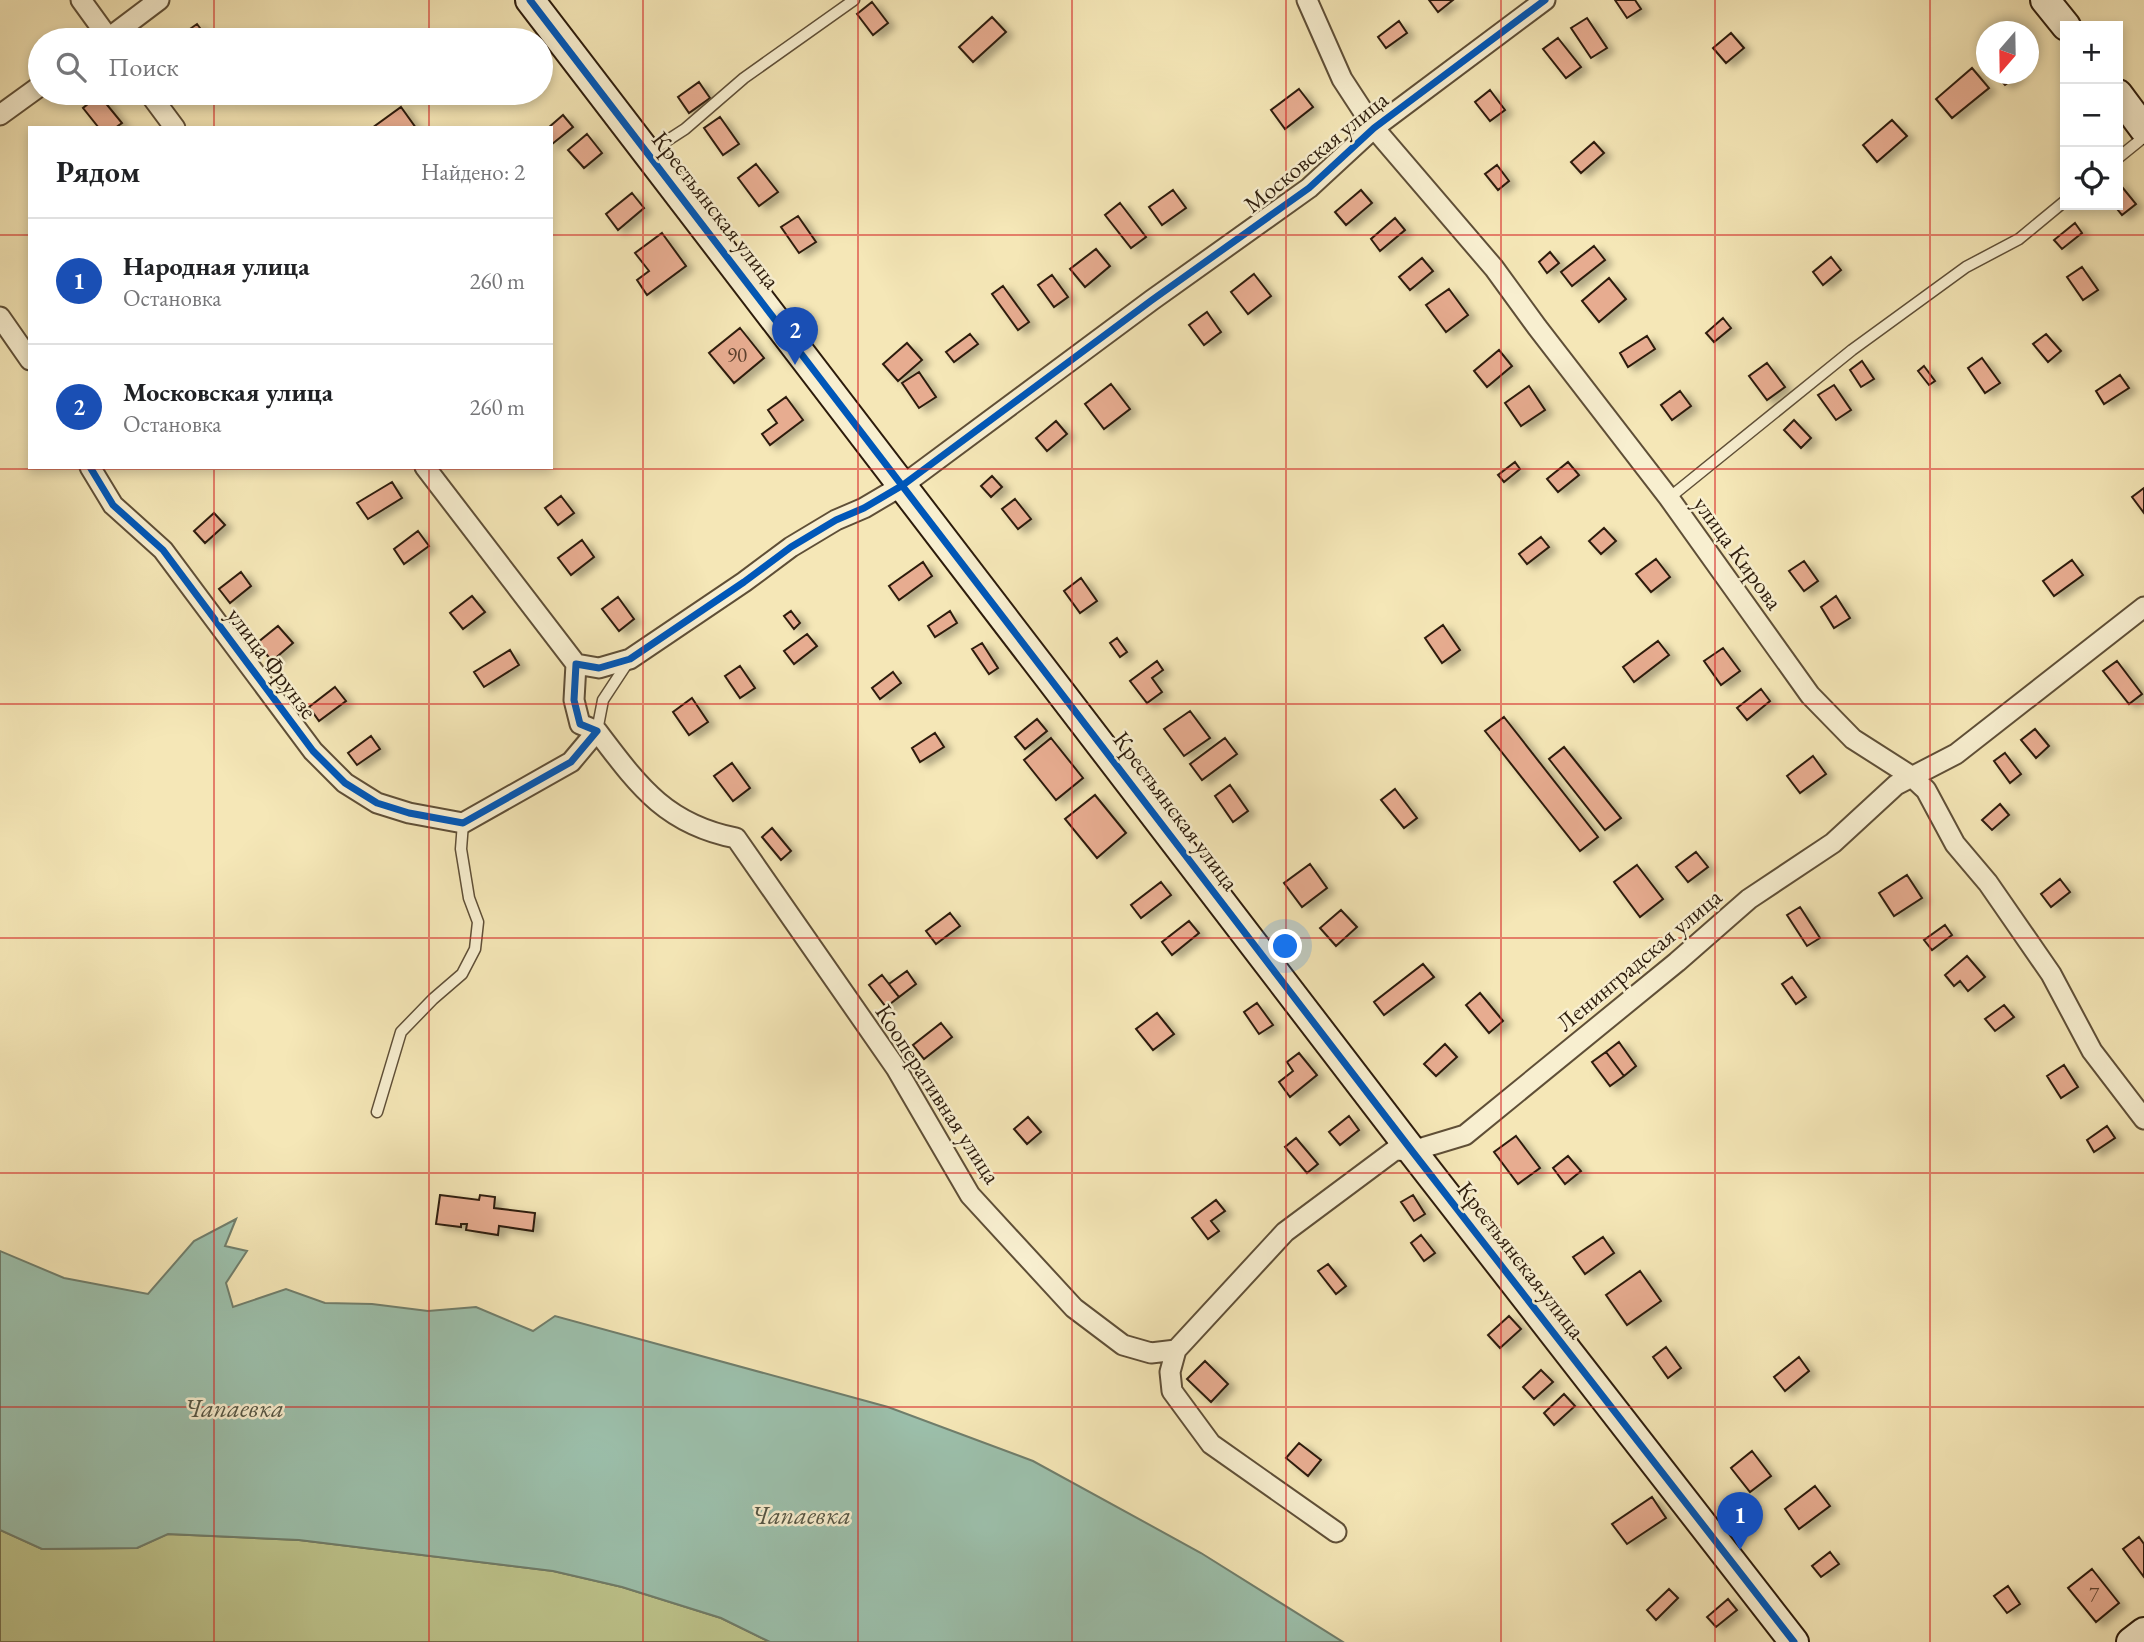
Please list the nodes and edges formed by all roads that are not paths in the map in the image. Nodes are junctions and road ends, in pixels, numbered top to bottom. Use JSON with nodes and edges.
{"nodes":[{"id":1,"x":81,"y":0,"type":"edge"},
{"id":2,"x":159,"y":0,"type":"edge"},
{"id":3,"x":530,"y":0,"type":"edge"},
{"id":4,"x":854,"y":0,"type":"edge"},
{"id":5,"x":1307,"y":0,"type":"edge"},
{"id":6,"x":1545,"y":0,"type":"edge"},
{"id":7,"x":2046,"y":0,"type":"edge"},
{"id":8,"x":2062,"y":21,"type":"edge"},
{"id":9,"x":100,"y":28,"type":"edge"},
{"id":10,"x":123,"y":28,"type":"edge"},
{"id":11,"x":552,"y":28,"type":"edge"},
{"id":12,"x":553,"y":30,"type":"edge"},
{"id":13,"x":28,"y":95,"type":"edge"},
{"id":14,"x":2123,"y":101,"type":"edge"},
{"id":15,"x":158,"y":105,"type":"edge"},
{"id":16,"x":0,"y":115,"type":"edge"},
{"id":17,"x":174,"y":126,"type":"edge"},
{"id":18,"x":1374,"y":128,"type":"junction"},
{"id":19,"x":2144,"y":129,"type":"edge"},
{"id":20,"x":2144,"y":137,"type":"edge"},
{"id":21,"x":648,"y":153,"type":"junction"},
{"id":22,"x":2123,"y":154,"type":"edge"},
{"id":23,"x":2060,"y":205,"type":"edge"},
{"id":24,"x":0,"y":317,"type":"edge"},
{"id":25,"x":28,"y":357,"type":"edge"},
{"id":26,"x":91,"y":469,"type":"edge"},
{"id":27,"x":427,"y":469,"type":"edge"},
{"id":28,"x":903,"y":485,"type":"junction"},
{"id":29,"x":1669,"y":498,"type":"junction"},
{"id":30,"x":2144,"y":607,"type":"edge"},
{"id":31,"x":630,"y":659,"type":"junction"},
{"id":32,"x":576,"y":664,"type":"junction"},
{"id":33,"x":597,"y":731,"type":"junction"},
{"id":34,"x":1911,"y":776,"type":"junction"},
{"id":35,"x":463,"y":823,"type":"junction"},
{"id":36,"x":377,"y":1112,"type":"dead end"},
{"id":37,"x":2144,"y":1119,"type":"edge"},
{"id":38,"x":1412,"y":1152,"type":"junction"},
{"id":39,"x":1176,"y":1350,"type":"junction"},
{"id":40,"x":1336,"y":1532,"type":"dead end"},
{"id":41,"x":2144,"y":1632,"type":"edge"},
{"id":42,"x":1794,"y":1642,"type":"edge"},
{"id":43,"x":2131,"y":1642,"type":"edge"}],
"edges":[{"from":1,"to":9,"type":"street"},
{"from":2,"to":10,"type":"street"},
{"from":3,"to":11,"type":"street","name":"Крестьянская улица"},
{"from":4,"to":21,"type":"lane"},
{"from":5,"to":18,"type":"street","name":"улица Кирова"},
{"from":6,"to":18,"type":"street","name":"Московская улица"},
{"from":7,"to":8,"type":"street"},
{"from":12,"to":21,"type":"street","name":"Крестьянская улица"},
{"from":13,"to":16,"type":"street"},
{"from":14,"to":19,"type":"street"},
{"from":15,"to":17,"type":"street"},
{"from":18,"to":28,"type":"street","name":"Московская улица"},
{"from":18,"to":29,"type":"street","name":"улица Кирова"},
{"from":20,"to":22,"type":"lane"},
{"from":21,"to":28,"type":"street","name":"Крестьянская улица"},
{"from":23,"to":29,"type":"lane"},
{"from":24,"to":25,"type":"street"},
{"from":26,"to":35,"type":"street","name":"улица Фрунзе"},
{"from":27,"to":32,"type":"street"},
{"from":28,"to":31,"type":"street","name":"Московская улица"},
{"from":28,"to":38,"type":"street","name":"Крестьянская улица"},
{"from":29,"to":34,"type":"street","name":"улица Кирова"},
{"from":30,"to":34,"type":"street","name":"Ленинградская улица"},
{"from":31,"to":32,"type":"street","name":"Московская улица"},
{"from":31,"to":33,"type":"lane"},
{"from":32,"to":33,"type":"street"},
{"from":33,"to":35,"type":"street"},
{"from":33,"to":39,"type":"street","name":"Кооперативная улица"},
{"from":34,"to":37,"type":"street","name":"улица Кирова"},
{"from":34,"to":38,"type":"street","name":"Ленинградская улица"},
{"from":35,"to":36,"type":"lane"},
{"from":38,"to":39,"type":"street","name":"Ленинградская улица"},
{"from":38,"to":42,"type":"street","name":"Крестьянская улица"},
{"from":39,"to":40,"type":"street"},
{"from":41,"to":43,"type":"street"}]}
